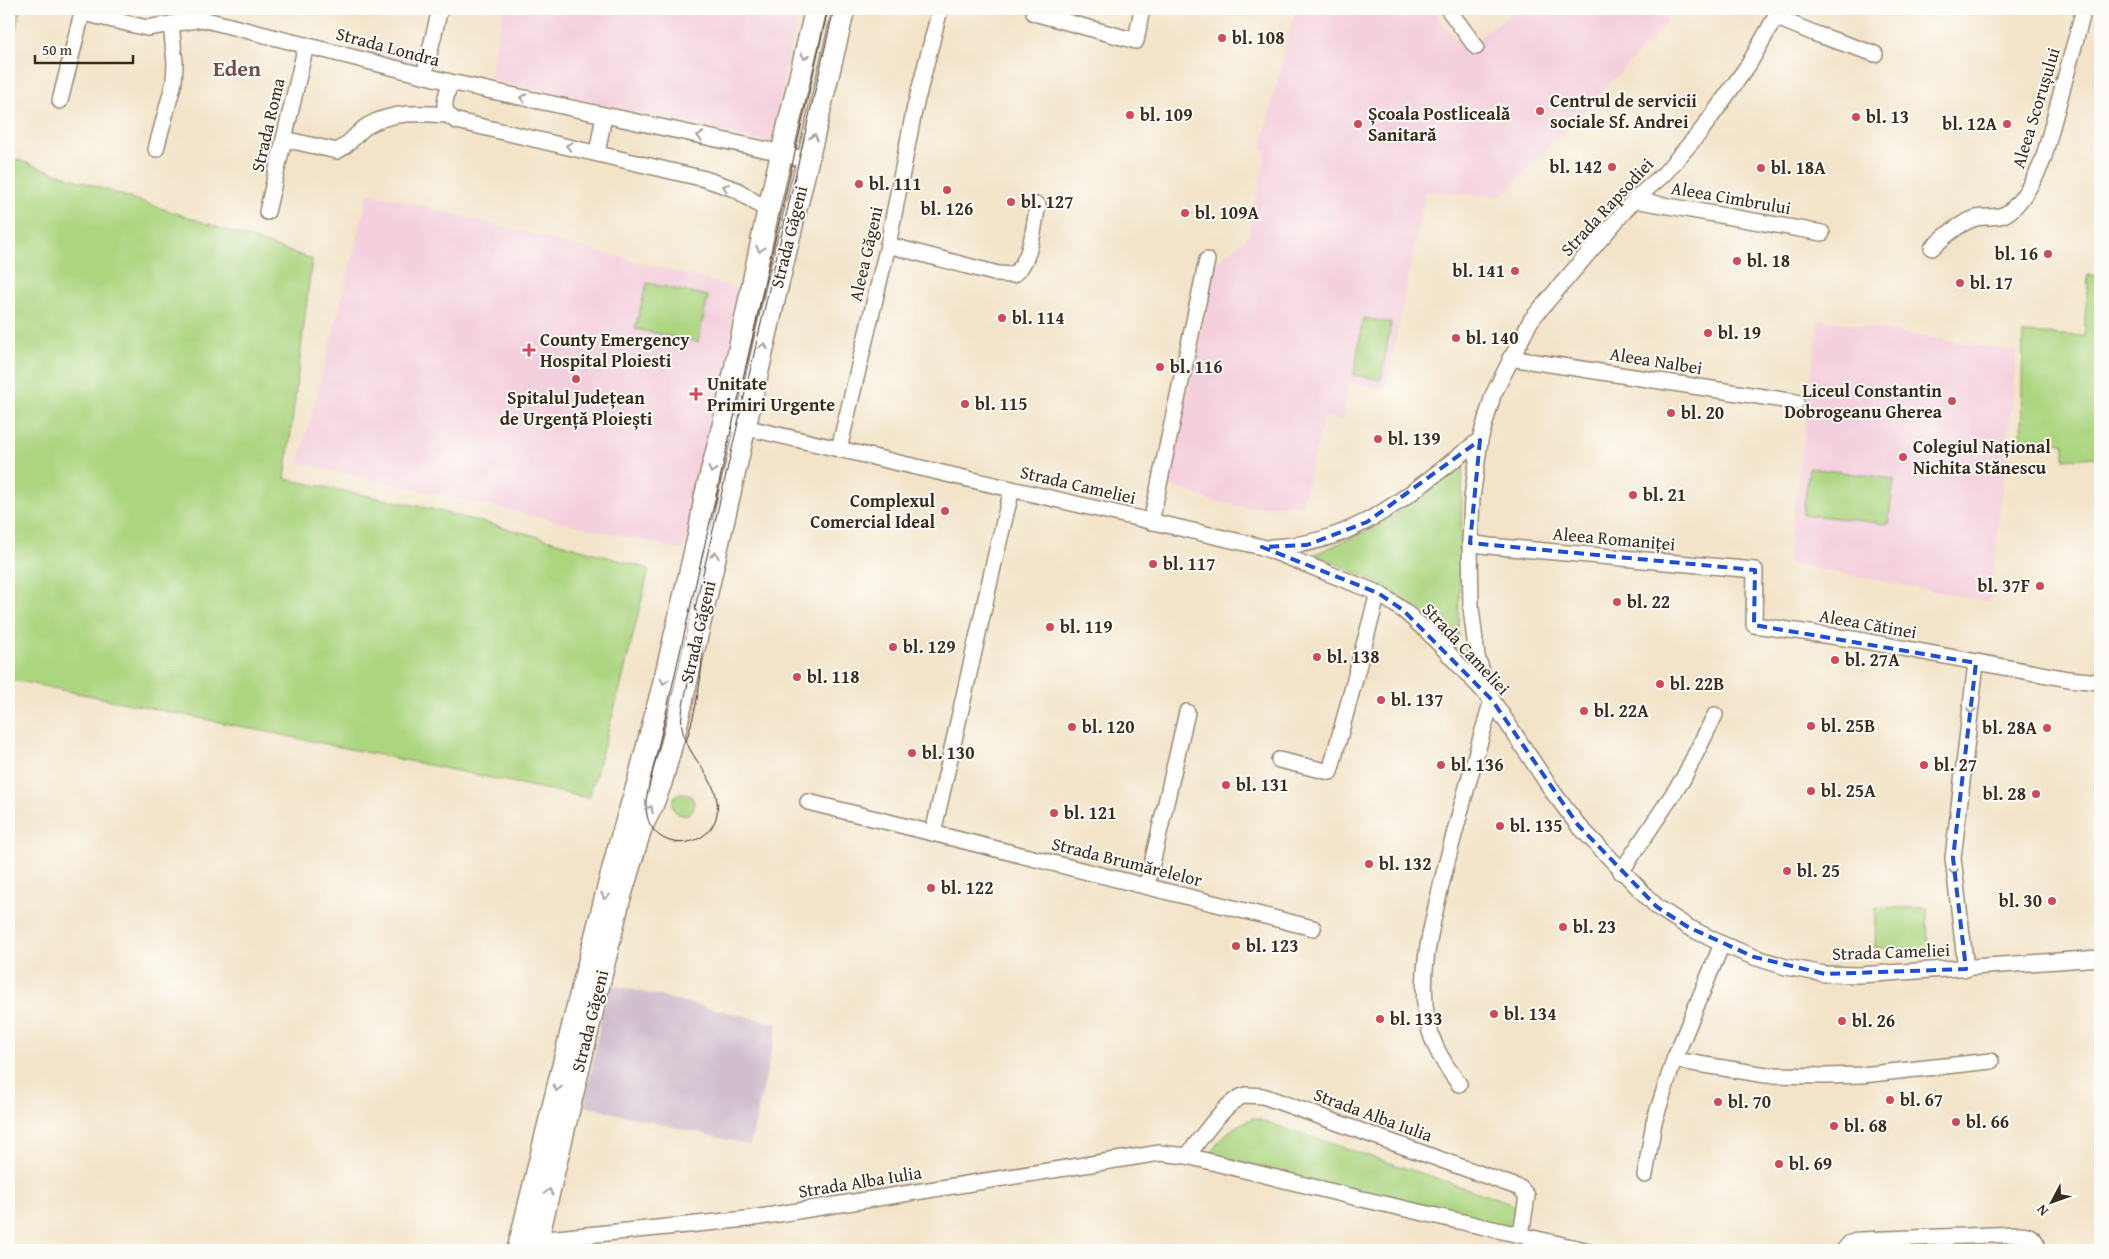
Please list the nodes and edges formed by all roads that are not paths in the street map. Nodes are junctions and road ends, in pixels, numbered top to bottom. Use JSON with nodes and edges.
{"nodes":[{"id":1,"x":440,"y":9,"type":"edge"},
{"id":2,"x":816,"y":9,"type":"edge"},
{"id":3,"x":844,"y":9,"type":"edge"},
{"id":4,"x":940,"y":9,"type":"edge"},
{"id":5,"x":1142,"y":9,"type":"edge"},
{"id":6,"x":1448,"y":9,"type":"edge"},
{"id":7,"x":2084,"y":9,"type":"edge"},
{"id":8,"x":83,"y":11,"type":"edge"},
{"id":9,"x":1034,"y":13,"type":"dead end"},
{"id":10,"x":1778,"y":13,"type":"edge"},
{"id":11,"x":203,"y":14,"type":"edge"},
{"id":12,"x":171,"y":24,"type":"junction"},
{"id":13,"x":306,"y":45,"type":"junction"},
{"id":14,"x":1476,"y":47,"type":"dead end"},
{"id":15,"x":1874,"y":54,"type":"dead end"},
{"id":16,"x":424,"y":75,"type":"junction"},
{"id":17,"x":450,"y":82,"type":"junction"},
{"id":18,"x":60,"y":101,"type":"dead end"},
{"id":19,"x":447,"y":115,"type":"junction"},
{"id":20,"x":604,"y":116,"type":"junction"},
{"id":21,"x":284,"y":139,"type":"junction"},
{"id":22,"x":156,"y":149,"type":"dead end"},
{"id":23,"x":597,"y":153,"type":"junction"},
{"id":24,"x":782,"y":153,"type":"junction"},
{"id":25,"x":808,"y":161,"type":"junction"},
{"id":26,"x":1634,"y":200,"type":"junction"},
{"id":27,"x":1038,"y":204,"type":"dead end"},
{"id":28,"x":768,"y":211,"type":"junction"},
{"id":29,"x":267,"y":212,"type":"dead end"},
{"id":30,"x":1822,"y":234,"type":"dead end"},
{"id":31,"x":888,"y":245,"type":"junction"},
{"id":32,"x":1932,"y":248,"type":"dead end"},
{"id":33,"x":1207,"y":260,"type":"dead end"},
{"id":34,"x":1510,"y":358,"type":"junction"},
{"id":35,"x":1796,"y":402,"type":"dead end"},
{"id":36,"x":724,"y":422,"type":"junction"},
{"id":37,"x":745,"y":427,"type":"junction"},
{"id":38,"x":1480,"y":440,"type":"junction"},
{"id":39,"x":839,"y":449,"type":"junction"},
{"id":40,"x":1012,"y":489,"type":"junction"},
{"id":41,"x":1151,"y":522,"type":"junction"},
{"id":42,"x":1470,"y":543,"type":"junction"},
{"id":43,"x":1262,"y":547,"type":"junction"},
{"id":44,"x":1378,"y":593,"type":"junction"},
{"id":45,"x":1754,"y":625,"type":"joint"},
{"id":46,"x":1976,"y":663,"type":"junction"},
{"id":47,"x":2100,"y":682,"type":"edge"},
{"id":48,"x":1492,"y":700,"type":"junction"},
{"id":49,"x":1188,"y":712,"type":"dead end"},
{"id":50,"x":1715,"y":715,"type":"dead end"},
{"id":51,"x":1279,"y":760,"type":"dead end"},
{"id":52,"x":808,"y":802,"type":"dead end"},
{"id":53,"x":933,"y":833,"type":"junction"},
{"id":54,"x":625,"y":852,"type":"junction"},
{"id":55,"x":1621,"y":872,"type":"junction"},
{"id":56,"x":1147,"y":886,"type":"junction"},
{"id":57,"x":1313,"y":928,"type":"dead end"},
{"id":58,"x":1722,"y":944,"type":"junction"},
{"id":59,"x":2100,"y":958,"type":"edge"},
{"id":60,"x":1966,"y":969,"type":"junction"},
{"id":61,"x":1674,"y":1060,"type":"junction"},
{"id":62,"x":1990,"y":1061,"type":"dead end"},
{"id":63,"x":1459,"y":1084,"type":"dead end"},
{"id":64,"x":1187,"y":1156,"type":"junction"},
{"id":65,"x":1645,"y":1175,"type":"dead end"},
{"id":66,"x":1521,"y":1235,"type":"junction"},
{"id":67,"x":536,"y":1245,"type":"edge"},
{"id":68,"x":518,"y":1250,"type":"edge"},
{"id":69,"x":1585,"y":1250,"type":"edge"},
{"id":70,"x":1844,"y":1250,"type":"edge"},
{"id":71,"x":2039,"y":1250,"type":"edge"}],
"edges":[{"from":1,"to":16,"type":"street"},
{"from":2,"to":24,"type":"main road","name":"Strada Găgeni","one_way":true},
{"from":25,"to":3,"type":"main road","name":"Strada Găgeni","one_way":true},
{"from":4,"to":31,"type":"street","name":"Aleea Găgeni"},
{"from":5,"to":9,"type":"street"},
{"from":6,"to":14,"type":"street"},
{"from":7,"to":32,"type":"street","name":"Aleea Scorușului"},
{"from":8,"to":12,"type":"street","name":"Strada Londra"},
{"from":8,"to":18,"type":"street"},
{"from":10,"to":15,"type":"street"},
{"from":10,"to":26,"type":"street","name":"Strada Rapsodiei"},
{"from":11,"to":12,"type":"street","name":"Strada Londra"},
{"from":11,"to":13,"type":"street","name":"Strada Londra"},
{"from":12,"to":22,"type":"street"},
{"from":13,"to":16,"type":"street","name":"Strada Londra"},
{"from":13,"to":21,"type":"street","name":"Strada Roma"},
{"from":16,"to":17,"type":"street","name":"Strada Londra"},
{"from":17,"to":19,"type":"street","name":"Strada Londra"},
{"from":20,"to":17,"type":"street","name":"Strada Londra","one_way":true},
{"from":19,"to":21,"type":"street"},
{"from":23,"to":19,"type":"street","one_way":true},
{"from":20,"to":23,"type":"street"},
{"from":24,"to":20,"type":"street","name":"Strada Londra","one_way":true},
{"from":21,"to":29,"type":"street","name":"Strada Roma"},
{"from":28,"to":23,"type":"street","one_way":true},
{"from":24,"to":25,"type":"street","name":"Strada Londra"},
{"from":24,"to":28,"type":"main road","name":"Strada Găgeni"},
{"from":37,"to":25,"type":"main road","name":"Strada Găgeni","one_way":true},
{"from":26,"to":30,"type":"street","name":"Aleea Cimbrului"},
{"from":26,"to":34,"type":"street","name":"Strada Rapsodiei"},
{"from":27,"to":31,"type":"street"},
{"from":28,"to":36,"type":"main road","name":"Strada Găgeni","one_way":true},
{"from":31,"to":39,"type":"street","name":"Aleea Găgeni"},
{"from":33,"to":41,"type":"street"},
{"from":34,"to":35,"type":"street","name":"Aleea Nalbei"},
{"from":34,"to":38,"type":"street","name":"Strada Rapsodiei"},
{"from":36,"to":37,"type":"street","name":"Strada Cameliei"},
{"from":36,"to":54,"type":"main road","name":"Strada Găgeni","one_way":true},
{"from":37,"to":39,"type":"street","name":"Strada Cameliei"},
{"from":54,"to":37,"type":"main road","name":"Strada Găgeni","one_way":true},
{"from":38,"to":42,"type":"street","name":"Strada Rapsodiei"},
{"from":38,"to":43,"type":"street"},
{"from":39,"to":40,"type":"street","name":"Strada Cameliei"},
{"from":40,"to":41,"type":"street","name":"Strada Cameliei"},
{"from":40,"to":53,"type":"street"},
{"from":41,"to":43,"type":"street","name":"Strada Cameliei"},
{"from":42,"to":45,"type":"street","name":"Aleea Romaniței"},
{"from":42,"to":48,"type":"street","name":"Strada Rapsodiei"},
{"from":43,"to":44,"type":"street","name":"Strada Cameliei"},
{"from":44,"to":48,"type":"street","name":"Strada Cameliei"},
{"from":44,"to":51,"type":"street"},
{"from":45,"to":46,"type":"street","name":"Aleea Cătinei"},
{"from":46,"to":47,"type":"street","name":"Aleea Cătinei"},
{"from":46,"to":60,"type":"street","one_way":true},
{"from":48,"to":55,"type":"street","name":"Strada Cameliei"},
{"from":48,"to":63,"type":"street"},
{"from":49,"to":56,"type":"street"},
{"from":50,"to":55,"type":"street"},
{"from":52,"to":53,"type":"street","name":"Strada Brumărelelor"},
{"from":53,"to":56,"type":"street","name":"Strada Brumărelelor"},
{"from":67,"to":54,"type":"main road","name":"Strada Găgeni","one_way":true},
{"from":54,"to":68,"type":"main road","name":"Strada Găgeni","one_way":true},
{"from":55,"to":58,"type":"street","name":"Strada Cameliei"},
{"from":56,"to":57,"type":"street","name":"Strada Brumărelelor"},
{"from":58,"to":60,"type":"street","name":"Strada Cameliei"},
{"from":58,"to":61,"type":"street"},
{"from":59,"to":60,"type":"street","name":"Strada Cameliei"},
{"from":61,"to":62,"type":"street"},
{"from":61,"to":65,"type":"street"},
{"from":64,"to":66,"type":"street","name":"Strada Alba Iulia"},
{"from":64,"to":66,"type":"street","name":"Strada Alba Iulia"},
{"from":64,"to":67,"type":"street","name":"Strada Alba Iulia"},
{"from":66,"to":69,"type":"street","name":"Strada Alba Iulia"},
{"from":70,"to":71,"type":"street"}]}
